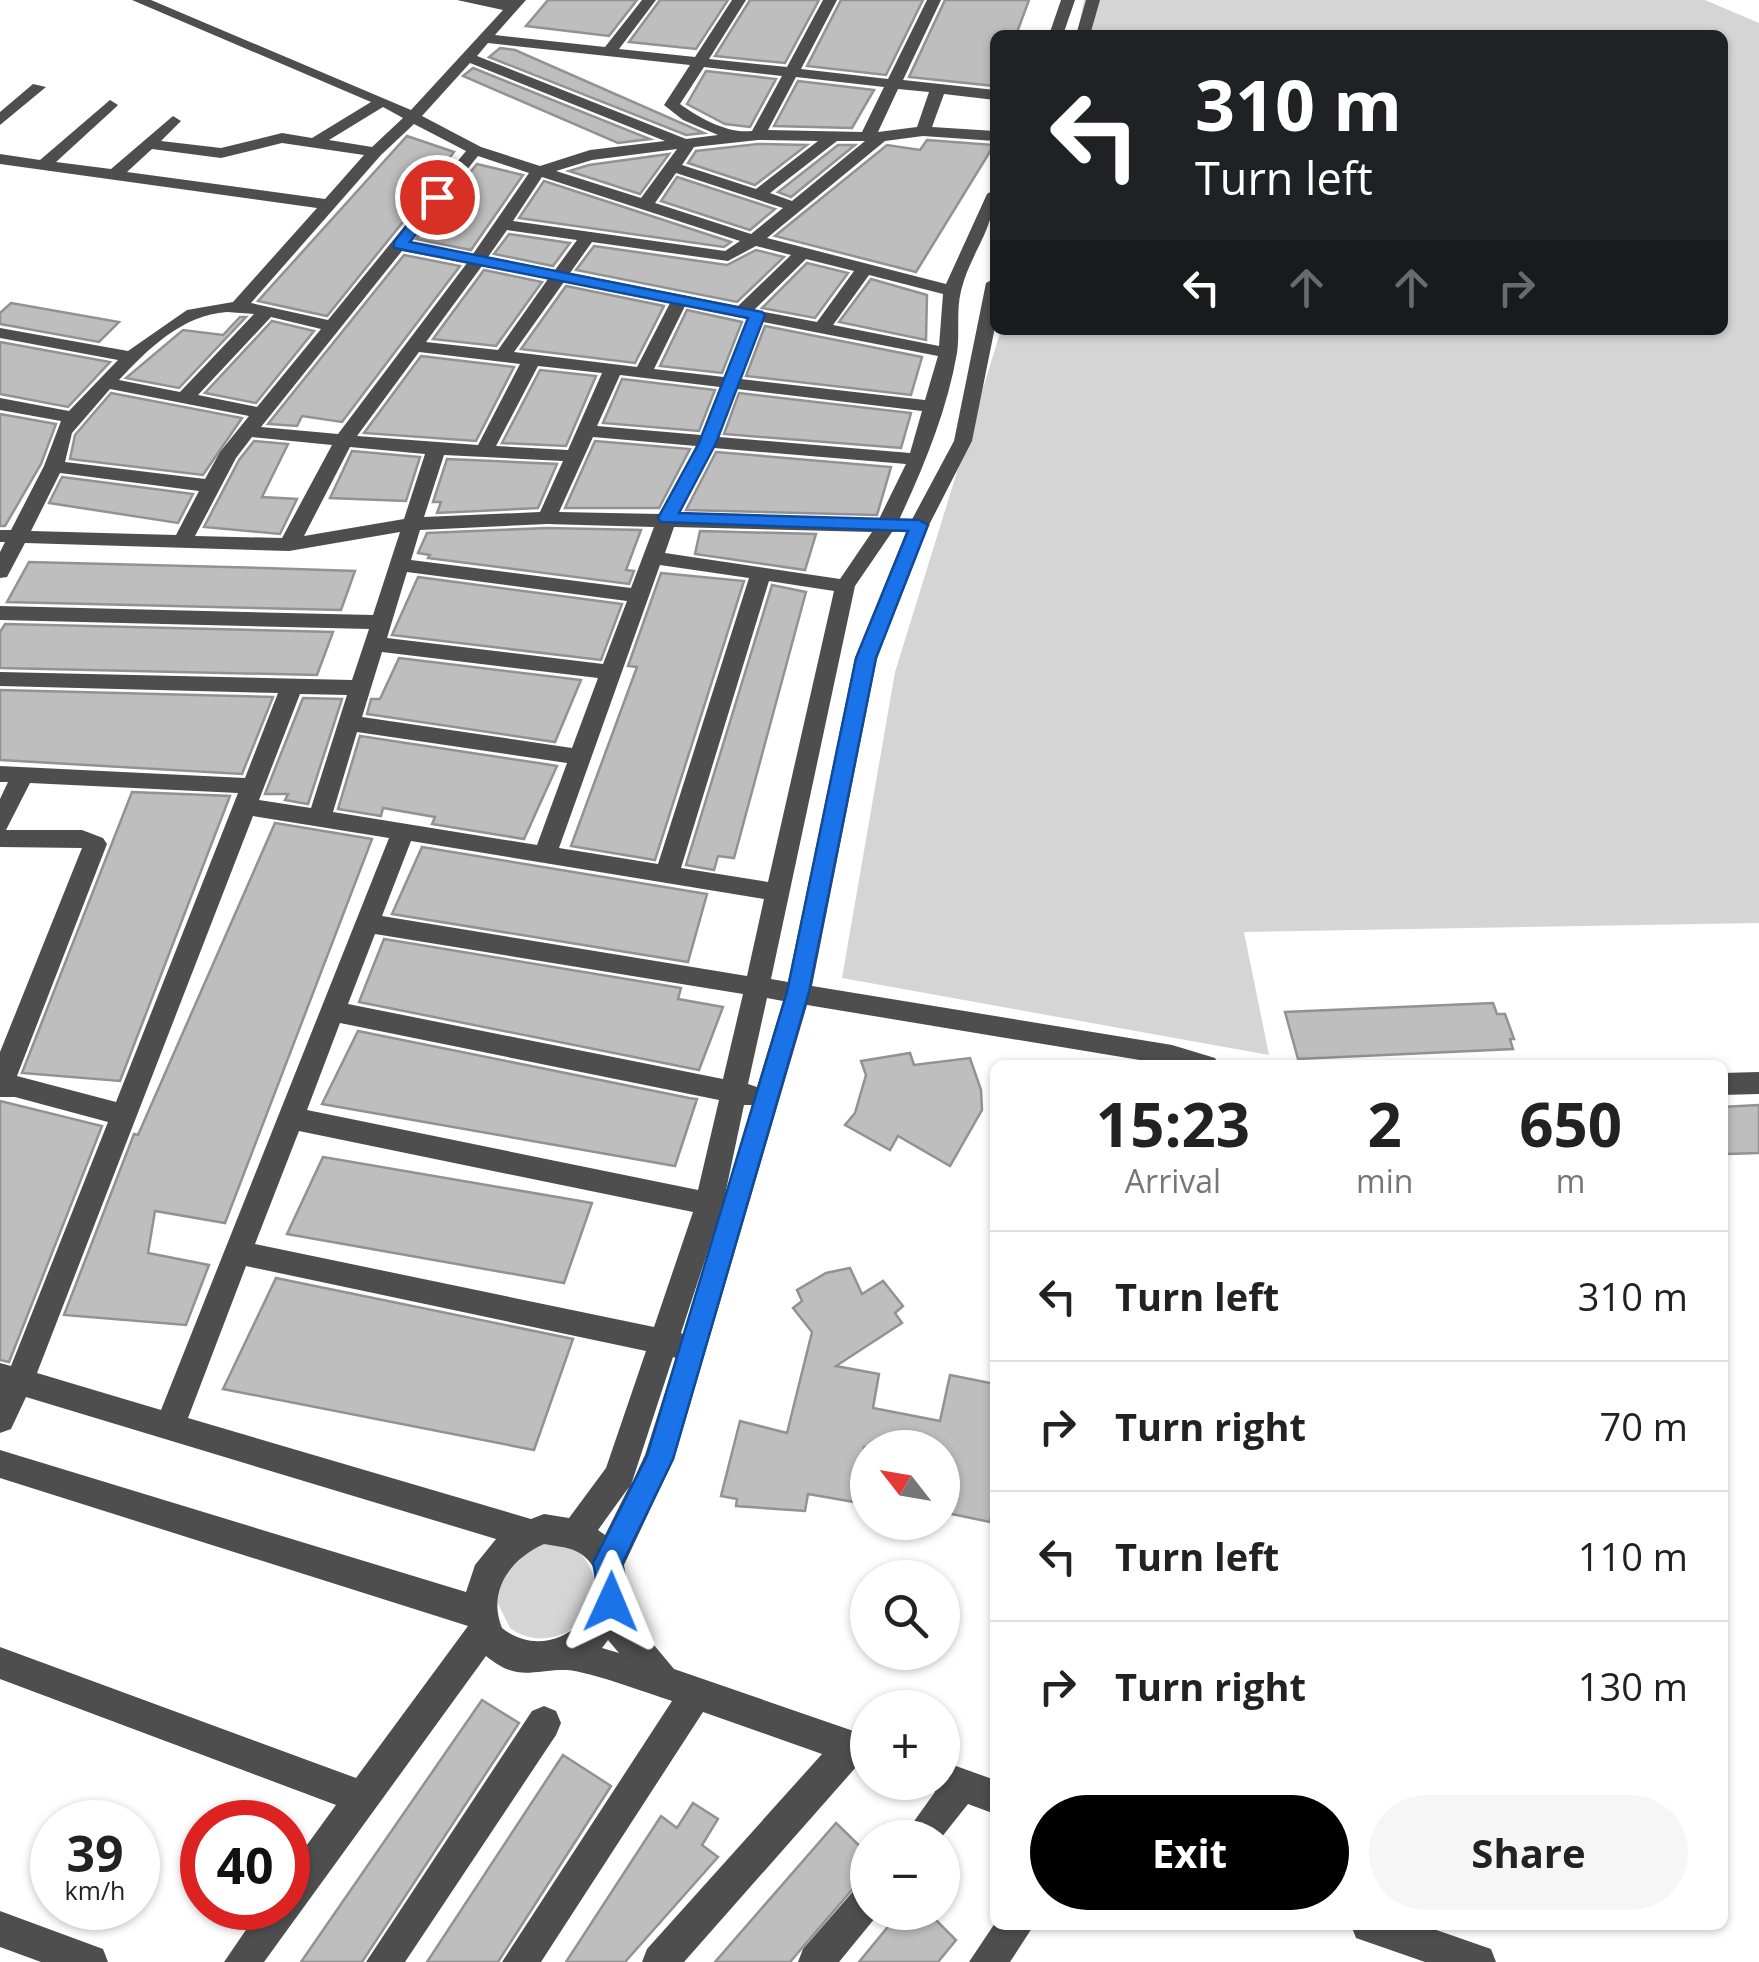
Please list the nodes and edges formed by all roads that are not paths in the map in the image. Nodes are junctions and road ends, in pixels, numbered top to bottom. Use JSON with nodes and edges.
{"nodes":[{"id":1,"x":139,"y":0,"type":"edge"},
{"id":2,"x":464,"y":0,"type":"edge"},
{"id":3,"x":649,"y":0,"type":"edge"},
{"id":4,"x":739,"y":0,"type":"edge"},
{"id":5,"x":830,"y":0,"type":"edge"},
{"id":6,"x":934,"y":0,"type":"edge"},
{"id":7,"x":1068,"y":0,"type":"edge"},
{"id":8,"x":1094,"y":0,"type":"edge"},
{"id":9,"x":516,"y":3,"type":"edge"},
{"id":10,"x":1058,"y":30,"type":"edge"},
{"id":11,"x":1085,"y":30,"type":"edge"},
{"id":12,"x":485,"y":38,"type":"junction"},
{"id":13,"x":609,"y":52,"type":"junction"},
{"id":14,"x":467,"y":57,"type":"junction"},
{"id":15,"x":703,"y":62,"type":"junction"},
{"id":16,"x":792,"y":72,"type":"junction"},
{"id":17,"x":894,"y":84,"type":"junction"},
{"id":18,"x":38,"y":87,"type":"dead end"},
{"id":19,"x":938,"y":88,"type":"junction"},
{"id":20,"x":990,"y":94,"type":"edge"},
{"id":21,"x":383,"y":102,"type":"junction"},
{"id":22,"x":110,"y":105,"type":"dead end"},
{"id":23,"x":414,"y":117,"type":"junction"},
{"id":24,"x":0,"y":120,"type":"edge"},
{"id":25,"x":173,"y":121,"type":"dead end"},
{"id":26,"x":923,"y":130,"type":"junction"},
{"id":27,"x":758,"y":135,"type":"junction"},
{"id":28,"x":832,"y":136,"type":"junction"},
{"id":29,"x":874,"y":136,"type":"junction"},
{"id":30,"x":990,"y":136,"type":"edge"},
{"id":31,"x":739,"y":138,"type":"junction"},
{"id":32,"x":316,"y":142,"type":"junction"},
{"id":33,"x":149,"y":144,"type":"junction"},
{"id":34,"x":688,"y":146,"type":"junction"},
{"id":35,"x":475,"y":150,"type":"junction"},
{"id":36,"x":375,"y":152,"type":"junction"},
{"id":37,"x":0,"y":159,"type":"edge"},
{"id":38,"x":43,"y":165,"type":"junction"},
{"id":39,"x":673,"y":167,"type":"junction"},
{"id":40,"x":537,"y":172,"type":"junction"},
{"id":41,"x":113,"y":176,"type":"junction"},
{"id":42,"x":758,"y":194,"type":"junction"},
{"id":43,"x":327,"y":204,"type":"junction"},
{"id":44,"x":645,"y":205,"type":"junction"},
{"id":45,"x":990,"y":205,"type":"edge"},
{"id":46,"x":795,"y":206,"type":"junction"},
{"id":47,"x":502,"y":224,"type":"junction"},
{"id":48,"x":587,"y":237,"type":"junction"},
{"id":49,"x":754,"y":240,"type":"junction"},
{"id":50,"x":400,"y":245,"type":"junction"},
{"id":51,"x":802,"y":253,"type":"junction"},
{"id":52,"x":478,"y":260,"type":"junction"},
{"id":53,"x":864,"y":271,"type":"junction"},
{"id":54,"x":558,"y":276,"type":"junction"},
{"id":55,"x":952,"y":290,"type":"junction"},
{"id":56,"x":680,"y":300,"type":"junction"},
{"id":57,"x":236,"y":308,"type":"junction"},
{"id":58,"x":990,"y":308,"type":"edge"},
{"id":59,"x":266,"y":312,"type":"junction"},
{"id":60,"x":749,"y":314,"type":"junction"},
{"id":61,"x":335,"y":327,"type":"junction"},
{"id":62,"x":822,"y":328,"type":"junction"},
{"id":63,"x":0,"y":333,"type":"edge"},
{"id":64,"x":415,"y":346,"type":"junction"},
{"id":65,"x":948,"y":352,"type":"junction"},
{"id":66,"x":133,"y":356,"type":"junction"},
{"id":67,"x":502,"y":358,"type":"junction"},
{"id":68,"x":531,"y":361,"type":"junction"},
{"id":69,"x":613,"y":370,"type":"junction"},
{"id":70,"x":642,"y":374,"type":"junction"},
{"id":71,"x":106,"y":383,"type":"junction"},
{"id":72,"x":732,"y":384,"type":"junction"},
{"id":73,"x":185,"y":398,"type":"junction"},
{"id":74,"x":0,"y":404,"type":"edge"},
{"id":75,"x":935,"y":407,"type":"junction"},
{"id":76,"x":260,"y":414,"type":"junction"},
{"id":77,"x":73,"y":417,"type":"junction"},
{"id":78,"x":246,"y":431,"type":"junction"},
{"id":79,"x":586,"y":431,"type":"junction"},
{"id":80,"x":342,"y":441,"type":"junction"},
{"id":81,"x":708,"y":443,"type":"junction"},
{"id":82,"x":436,"y":449,"type":"junction"},
{"id":83,"x":484,"y":452,"type":"junction"},
{"id":84,"x":575,"y":456,"type":"junction"},
{"id":85,"x":918,"y":459,"type":"junction"},
{"id":86,"x":54,"y":466,"type":"junction"},
{"id":87,"x":210,"y":486,"type":"junction"},
{"id":88,"x":548,"y":518,"type":"junction"},
{"id":89,"x":668,"y":518,"type":"junction"},
{"id":90,"x":412,"y":524,"type":"junction"},
{"id":91,"x":919,"y":525,"type":"junction"},
{"id":92,"x":886,"y":526,"type":"junction"},
{"id":93,"x":10,"y":537,"type":"edge"},
{"id":94,"x":181,"y":544,"type":"junction"},
{"id":95,"x":289,"y":545,"type":"junction"},
{"id":96,"x":654,"y":558,"type":"junction"},
{"id":97,"x":400,"y":565,"type":"junction"},
{"id":98,"x":0,"y":572,"type":"edge"},
{"id":99,"x":761,"y":573,"type":"junction"},
{"id":100,"x":845,"y":586,"type":"junction"},
{"id":101,"x":639,"y":596,"type":"junction"},
{"id":102,"x":0,"y":613,"type":"edge"},
{"id":103,"x":382,"y":622,"type":"junction"},
{"id":104,"x":374,"y":644,"type":"junction"},
{"id":105,"x":614,"y":673,"type":"junction"},
{"id":106,"x":0,"y":679,"type":"edge"},
{"id":107,"x":292,"y":686,"type":"junction"},
{"id":108,"x":361,"y":688,"type":"junction"},
{"id":109,"x":350,"y":723,"type":"junction"},
{"id":110,"x":579,"y":756,"type":"junction"},
{"id":111,"x":12,"y":775,"type":"edge"},
{"id":112,"x":249,"y":796,"type":"junction"},
{"id":113,"x":320,"y":818,"type":"junction"},
{"id":114,"x":0,"y":823,"type":"edge"},
{"id":115,"x":403,"y":831,"type":"junction"},
{"id":116,"x":0,"y":838,"type":"edge"},
{"id":117,"x":544,"y":854,"type":"junction"},
{"id":118,"x":667,"y":874,"type":"junction"},
{"id":119,"x":780,"y":893,"type":"junction"},
{"id":120,"x":367,"y":923,"type":"junction"},
{"id":121,"x":758,"y":986,"type":"junction"},
{"id":122,"x":798,"y":992,"type":"junction"},
{"id":123,"x":332,"y":1011,"type":"junction"},
{"id":124,"x":1189,"y":1060,"type":"edge"},
{"id":125,"x":1759,"y":1082,"type":"edge"},
{"id":126,"x":1728,"y":1084,"type":"edge"},
{"id":127,"x":1,"y":1086,"type":"edge"},
{"id":128,"x":736,"y":1092,"type":"junction"},
{"id":129,"x":764,"y":1100,"type":"junction"},
{"id":130,"x":124,"y":1115,"type":"junction"},
{"id":131,"x":290,"y":1118,"type":"junction"},
{"id":132,"x":722,"y":1206,"type":"junction"},
{"id":133,"x":237,"y":1252,"type":"junction"},
{"id":134,"x":678,"y":1345,"type":"junction"},
{"id":135,"x":10,"y":1379,"type":"edge"},
{"id":136,"x":0,"y":1419,"type":"edge"},
{"id":137,"x":169,"y":1427,"type":"junction"},
{"id":138,"x":0,"y":1464,"type":"edge"},
{"id":139,"x":577,"y":1532,"type":"junction"},
{"id":140,"x":527,"y":1533,"type":"junction"},
{"id":141,"x":608,"y":1563,"type":"junction"},
{"id":142,"x":607,"y":1613,"type":"junction"},
{"id":143,"x":483,"y":1620,"type":"junction"},
{"id":144,"x":566,"y":1654,"type":"junction"},
{"id":145,"x":0,"y":1663,"type":"edge"},
{"id":146,"x":663,"y":1682,"type":"junction"},
{"id":147,"x":696,"y":1694,"type":"junction"},
{"id":148,"x":544,"y":1723,"type":"dead end"},
{"id":149,"x":850,"y":1747,"type":"edge"},
{"id":150,"x":850,"y":1760,"type":"edge"},
{"id":151,"x":960,"y":1785,"type":"edge"},
{"id":152,"x":990,"y":1794,"type":"edge"},
{"id":153,"x":363,"y":1798,"type":"junction"},
{"id":154,"x":310,"y":1870,"type":"edge"},
{"id":155,"x":850,"y":1921,"type":"edge"},
{"id":156,"x":0,"y":1929,"type":"edge"},
{"id":157,"x":266,"y":1930,"type":"edge"},
{"id":158,"x":1012,"y":1930,"type":"edge"},
{"id":159,"x":1384,"y":1930,"type":"edge"},
{"id":160,"x":90,"y":1962,"type":"edge"},
{"id":161,"x":242,"y":1962,"type":"edge"},
{"id":162,"x":384,"y":1962,"type":"edge"},
{"id":163,"x":520,"y":1962,"type":"edge"},
{"id":164,"x":660,"y":1962,"type":"edge"},
{"id":165,"x":816,"y":1962,"type":"edge"},
{"id":166,"x":987,"y":1962,"type":"edge"},
{"id":167,"x":1478,"y":1962,"type":"edge"}],
"edges":[{"from":1,"to":21,"type":"street"},
{"from":2,"to":9,"type":"street"},
{"from":3,"to":13,"type":"street"},
{"from":4,"to":15,"type":"street"},
{"from":5,"to":16,"type":"street"},
{"from":6,"to":17,"type":"street"},
{"from":7,"to":10,"type":"street"},
{"from":8,"to":11,"type":"street"},
{"from":9,"to":12,"type":"street"},
{"from":12,"to":13,"type":"street"},
{"from":12,"to":14,"type":"street"},
{"from":13,"to":15,"type":"street"},
{"from":14,"to":23,"type":"street"},
{"from":14,"to":34,"type":"street"},
{"from":15,"to":16,"type":"street"},
{"from":15,"to":31,"type":"street"},
{"from":16,"to":17,"type":"street"},
{"from":16,"to":27,"type":"street"},
{"from":17,"to":19,"type":"street"},
{"from":17,"to":29,"type":"street"},
{"from":18,"to":24,"type":"street"},
{"from":19,"to":20,"type":"street"},
{"from":19,"to":26,"type":"street"},
{"from":21,"to":23,"type":"street"},
{"from":21,"to":32,"type":"street"},
{"from":22,"to":38,"type":"street"},
{"from":23,"to":35,"type":"street"},
{"from":23,"to":36,"type":"street"},
{"from":25,"to":33,"type":"street"},
{"from":26,"to":29,"type":"street"},
{"from":26,"to":30,"type":"street"},
{"from":27,"to":28,"type":"street"},
{"from":27,"to":31,"type":"street"},
{"from":28,"to":29,"type":"street"},
{"from":28,"to":42,"type":"street"},
{"from":29,"to":46,"type":"street"},
{"from":31,"to":34,"type":"street"},
{"from":32,"to":33,"type":"street"},
{"from":32,"to":36,"type":"street"},
{"from":33,"to":41,"type":"street"},
{"from":34,"to":39,"type":"street"},
{"from":34,"to":40,"type":"street"},
{"from":35,"to":40,"type":"street"},
{"from":35,"to":50,"type":"street"},
{"from":36,"to":43,"type":"street"},
{"from":37,"to":38,"type":"street"},
{"from":38,"to":41,"type":"street"},
{"from":39,"to":42,"type":"street"},
{"from":39,"to":44,"type":"street"},
{"from":40,"to":44,"type":"street"},
{"from":40,"to":47,"type":"street"},
{"from":41,"to":43,"type":"street"},
{"from":42,"to":46,"type":"street"},
{"from":43,"to":57,"type":"street"},
{"from":44,"to":49,"type":"street"},
{"from":45,"to":55,"type":"street"},
{"from":46,"to":49,"type":"street"},
{"from":47,"to":48,"type":"street"},
{"from":47,"to":52,"type":"street"},
{"from":48,"to":49,"type":"street"},
{"from":48,"to":54,"type":"street"},
{"from":49,"to":51,"type":"street"},
{"from":50,"to":52,"type":"street"},
{"from":50,"to":61,"type":"street"},
{"from":51,"to":53,"type":"street"},
{"from":51,"to":60,"type":"street"},
{"from":52,"to":54,"type":"street"},
{"from":52,"to":64,"type":"street"},
{"from":53,"to":55,"type":"street"},
{"from":53,"to":62,"type":"street"},
{"from":54,"to":56,"type":"street"},
{"from":54,"to":67,"type":"street"},
{"from":55,"to":65,"type":"street"},
{"from":56,"to":60,"type":"street"},
{"from":56,"to":70,"type":"street"},
{"from":57,"to":59,"type":"street"},
{"from":57,"to":66,"type":"street"},
{"from":58,"to":91,"type":"street"},
{"from":59,"to":61,"type":"street"},
{"from":59,"to":73,"type":"street"},
{"from":60,"to":62,"type":"street"},
{"from":60,"to":72,"type":"street"},
{"from":61,"to":76,"type":"street"},
{"from":62,"to":65,"type":"street"},
{"from":63,"to":66,"type":"street"},
{"from":64,"to":67,"type":"street"},
{"from":64,"to":80,"type":"street"},
{"from":65,"to":75,"type":"street"},
{"from":66,"to":71,"type":"street"},
{"from":67,"to":68,"type":"street"},
{"from":68,"to":69,"type":"street"},
{"from":68,"to":83,"type":"street"},
{"from":69,"to":70,"type":"street"},
{"from":69,"to":79,"type":"street"},
{"from":70,"to":72,"type":"street"},
{"from":71,"to":73,"type":"street"},
{"from":71,"to":77,"type":"street"},
{"from":72,"to":75,"type":"street"},
{"from":72,"to":81,"type":"street"},
{"from":73,"to":76,"type":"street"},
{"from":74,"to":77,"type":"street"},
{"from":75,"to":85,"type":"street"},
{"from":76,"to":78,"type":"street"},
{"from":77,"to":86,"type":"street"},
{"from":78,"to":80,"type":"street"},
{"from":78,"to":87,"type":"street"},
{"from":79,"to":81,"type":"street"},
{"from":79,"to":84,"type":"street"},
{"from":80,"to":82,"type":"street"},
{"from":80,"to":95,"type":"street"},
{"from":81,"to":85,"type":"street"},
{"from":81,"to":89,"type":"street"},
{"from":82,"to":83,"type":"street"},
{"from":82,"to":90,"type":"street"},
{"from":83,"to":84,"type":"street"},
{"from":84,"to":88,"type":"street"},
{"from":85,"to":92,"type":"street"},
{"from":86,"to":87,"type":"street"},
{"from":86,"to":93,"type":"street"},
{"from":87,"to":94,"type":"street"},
{"from":88,"to":89,"type":"street"},
{"from":88,"to":90,"type":"street"},
{"from":89,"to":92,"type":"street"},
{"from":89,"to":96,"type":"street"},
{"from":90,"to":95,"type":"street"},
{"from":90,"to":97,"type":"street"},
{"from":91,"to":92,"type":"street"},
{"from":91,"to":122,"type":"street"},
{"from":92,"to":100,"type":"street"},
{"from":93,"to":94,"type":"street"},
{"from":93,"to":98,"type":"street"},
{"from":94,"to":95,"type":"street"},
{"from":96,"to":99,"type":"street"},
{"from":96,"to":101,"type":"street"},
{"from":97,"to":101,"type":"street"},
{"from":97,"to":103,"type":"street"},
{"from":99,"to":100,"type":"street"},
{"from":99,"to":118,"type":"street"},
{"from":100,"to":119,"type":"street"},
{"from":101,"to":105,"type":"street"},
{"from":102,"to":103,"type":"street"},
{"from":103,"to":104,"type":"street"},
{"from":104,"to":105,"type":"street"},
{"from":104,"to":108,"type":"street"},
{"from":105,"to":110,"type":"street"},
{"from":106,"to":107,"type":"street"},
{"from":107,"to":108,"type":"street"},
{"from":107,"to":112,"type":"street"},
{"from":108,"to":109,"type":"street"},
{"from":109,"to":110,"type":"street"},
{"from":109,"to":113,"type":"street"},
{"from":110,"to":117,"type":"street"},
{"from":111,"to":112,"type":"street"},
{"from":111,"to":114,"type":"street"},
{"from":112,"to":113,"type":"street"},
{"from":112,"to":130,"type":"street"},
{"from":113,"to":115,"type":"street"},
{"from":115,"to":117,"type":"street"},
{"from":115,"to":120,"type":"street"},
{"from":116,"to":127,"type":"street"},
{"from":117,"to":118,"type":"street"},
{"from":118,"to":119,"type":"street"},
{"from":119,"to":121,"type":"street"},
{"from":120,"to":121,"type":"street"},
{"from":120,"to":123,"type":"street"},
{"from":121,"to":122,"type":"street"},
{"from":121,"to":128,"type":"street"},
{"from":122,"to":124,"type":"street"},
{"from":122,"to":129,"type":"street"},
{"from":123,"to":128,"type":"street"},
{"from":123,"to":131,"type":"street"},
{"from":125,"to":126,"type":"street"},
{"from":127,"to":130,"type":"street"},
{"from":128,"to":129,"type":"street"},
{"from":128,"to":132,"type":"street"},
{"from":129,"to":132,"type":"street"},
{"from":130,"to":135,"type":"street"},
{"from":131,"to":132,"type":"street"},
{"from":131,"to":133,"type":"street"},
{"from":132,"to":134,"type":"street"},
{"from":133,"to":134,"type":"street"},
{"from":133,"to":137,"type":"street"},
{"from":134,"to":139,"type":"street"},
{"from":134,"to":141,"type":"street"},
{"from":135,"to":136,"type":"street"},
{"from":135,"to":137,"type":"street"},
{"from":137,"to":140,"type":"street"},
{"from":138,"to":143,"type":"street"},
{"from":139,"to":140,"type":"street"},
{"from":139,"to":141,"type":"street"},
{"from":140,"to":143,"type":"street"},
{"from":141,"to":142,"type":"street"},
{"from":142,"to":144,"type":"street"},
{"from":142,"to":146,"type":"street"},
{"from":143,"to":144,"type":"street"},
{"from":143,"to":153,"type":"street"},
{"from":144,"to":146,"type":"street"},
{"from":145,"to":153,"type":"street"},
{"from":146,"to":147,"type":"street"},
{"from":147,"to":149,"type":"street"},
{"from":147,"to":163,"type":"street"},
{"from":148,"to":162,"type":"street"},
{"from":150,"to":164,"type":"street"},
{"from":151,"to":152,"type":"street"},
{"from":153,"to":154,"type":"street"},
{"from":155,"to":165,"type":"street"},
{"from":156,"to":160,"type":"street"},
{"from":157,"to":161,"type":"street"},
{"from":158,"to":166,"type":"street"},
{"from":159,"to":167,"type":"street"}]}
